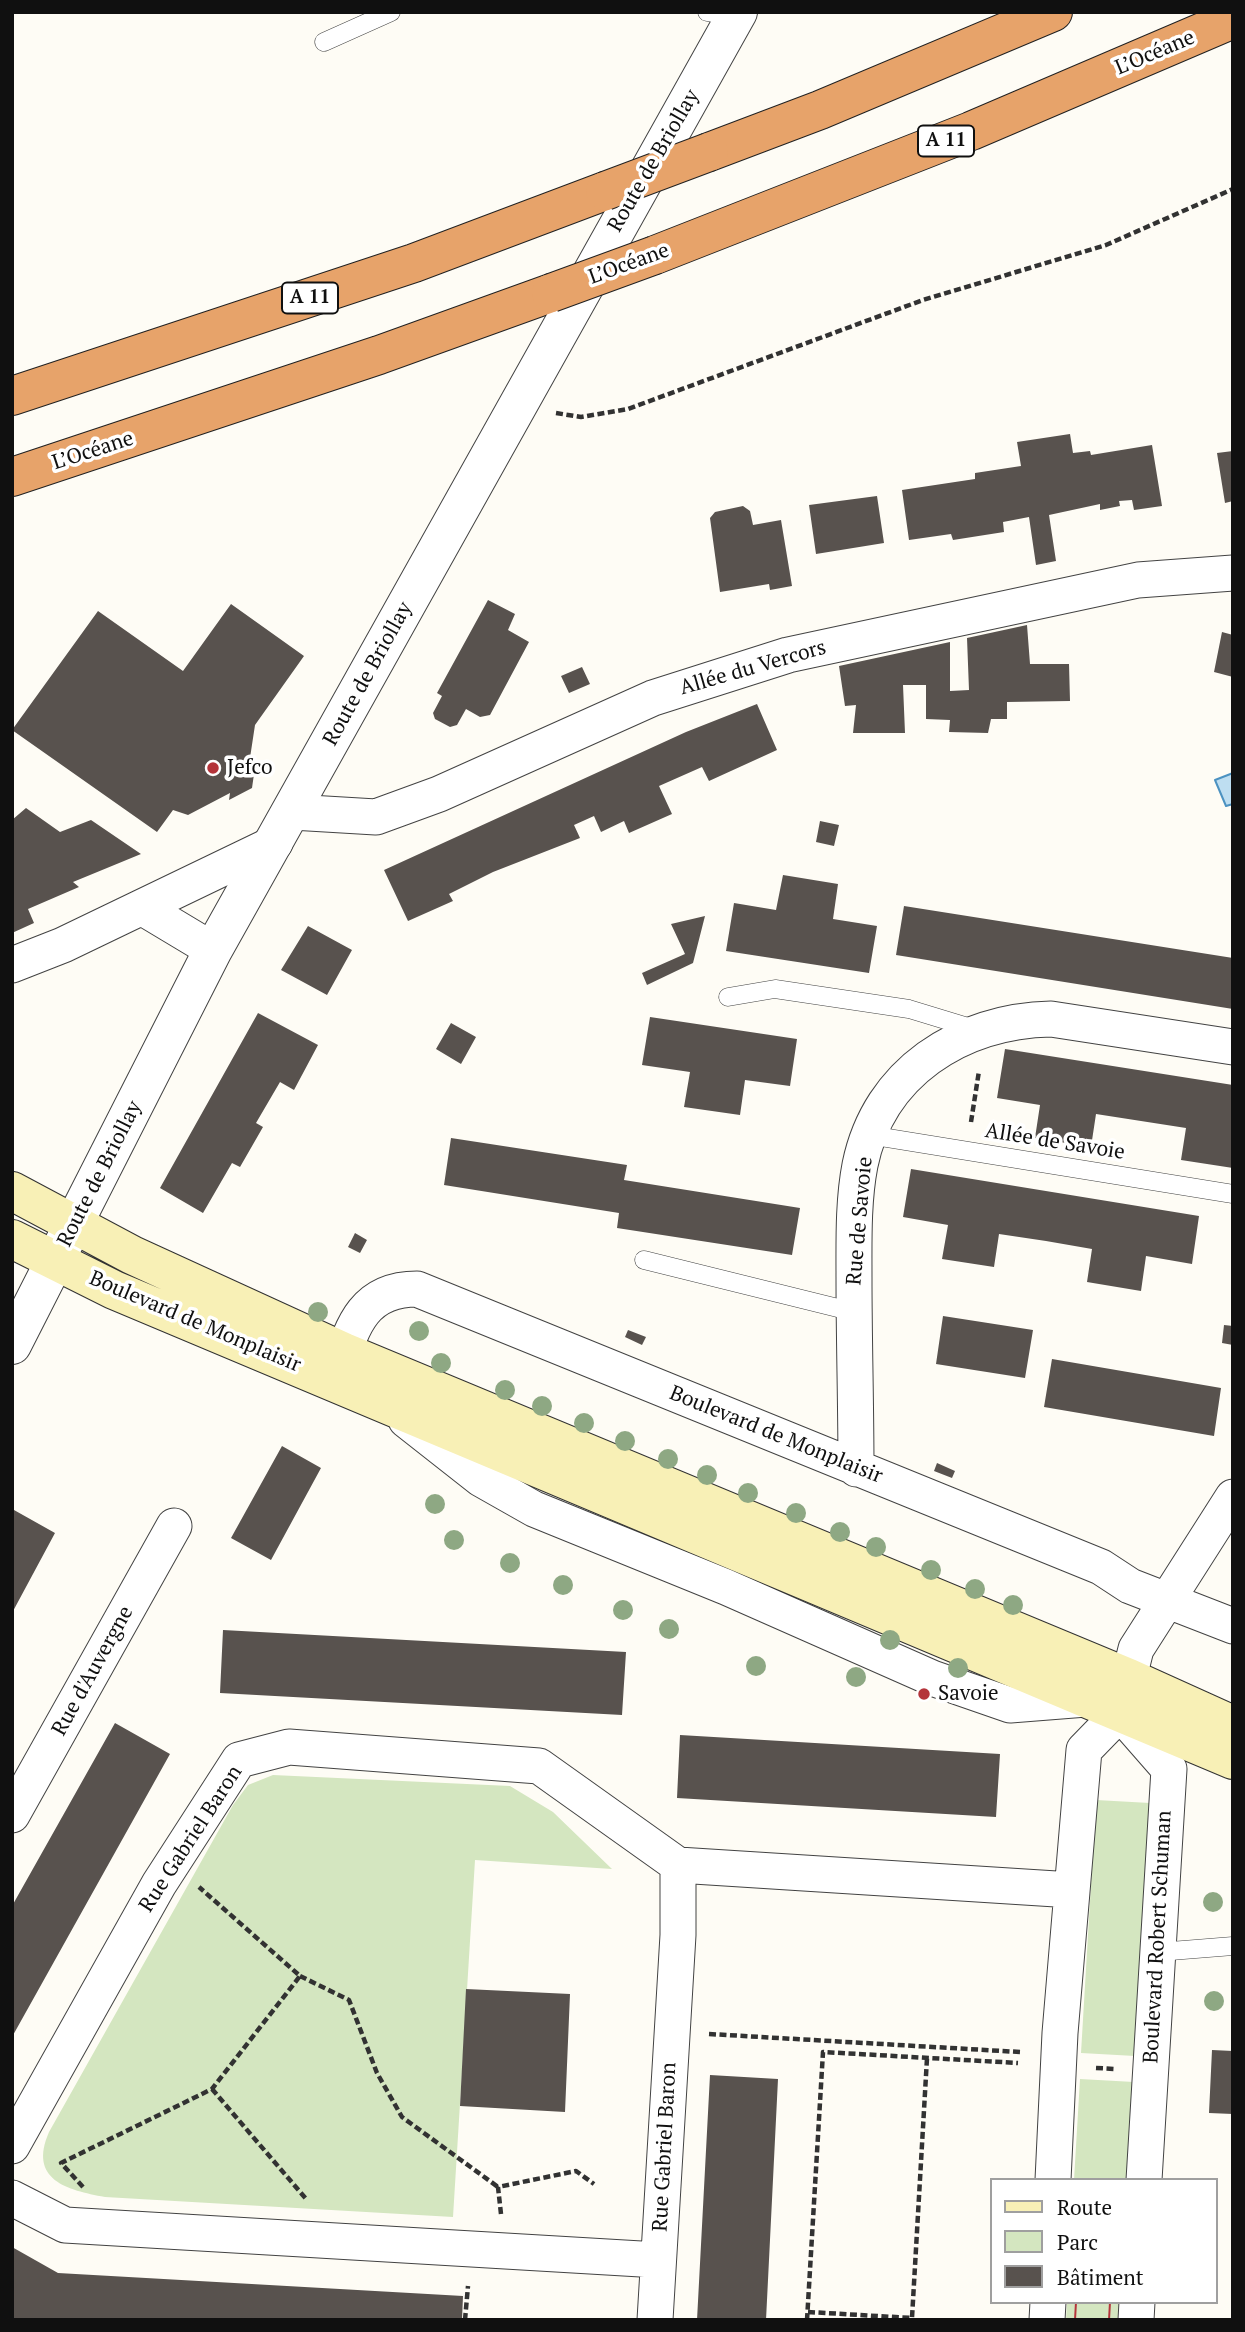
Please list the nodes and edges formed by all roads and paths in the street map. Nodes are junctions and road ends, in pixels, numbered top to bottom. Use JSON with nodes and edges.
{"nodes":[{"id":1,"x":391,"y":12,"type":"edge"},
{"id":2,"x":1054,"y":12,"type":"edge"},
{"id":3,"x":727,"y":14,"type":"edge"},
{"id":4,"x":1233,"y":19,"type":"edge"},
{"id":5,"x":324,"y":42,"type":"dead end"},
{"id":6,"x":1233,"y":189,"type":"edge"},
{"id":7,"x":12,"y":396,"type":"edge"},
{"id":8,"x":519,"y":401,"type":"junction"},
{"id":9,"x":12,"y":477,"type":"edge"},
{"id":10,"x":1233,"y":573,"type":"edge"},
{"id":11,"x":283,"y":828,"type":"junction"},
{"id":12,"x":143,"y":908,"type":"junction"},
{"id":13,"x":213,"y":950,"type":"junction"},
{"id":14,"x":12,"y":965,"type":"edge"},
{"id":15,"x":727,"y":996,"type":"dead end"},
{"id":16,"x":979,"y":1045,"type":"junction"},
{"id":17,"x":1233,"y":1047,"type":"edge"},
{"id":18,"x":869,"y":1135,"type":"junction"},
{"id":19,"x":967,"y":1151,"type":"junction"},
{"id":20,"x":12,"y":1191,"type":"edge"},
{"id":21,"x":1233,"y":1194,"type":"edge"},
{"id":22,"x":74,"y":1224,"type":"junction"},
{"id":23,"x":12,"y":1240,"type":"edge"},
{"id":24,"x":644,"y":1260,"type":"dead end"},
{"id":25,"x":56,"y":1261,"type":"junction"},
{"id":26,"x":854,"y":1312,"type":"junction"},
{"id":27,"x":14,"y":1336,"type":"edge"},
{"id":28,"x":339,"y":1367,"type":"junction"},
{"id":29,"x":856,"y":1469,"type":"junction"},
{"id":30,"x":1233,"y":1497,"type":"edge"},
{"id":31,"x":174,"y":1526,"type":"dead end"},
{"id":32,"x":1165,"y":1601,"type":"junction"},
{"id":33,"x":1233,"y":1626,"type":"edge"},
{"id":34,"x":1111,"y":1696,"type":"junction"},
{"id":35,"x":1233,"y":1724,"type":"edge"},
{"id":36,"x":1233,"y":1760,"type":"edge"},
{"id":37,"x":12,"y":1815,"type":"edge"},
{"id":38,"x":678,"y":1865,"type":"junction"},
{"id":39,"x":1072,"y":1890,"type":"junction"},
{"id":40,"x":211,"y":1895,"type":"dead end"},
{"id":41,"x":1233,"y":1946,"type":"edge"},
{"id":42,"x":1158,"y":1952,"type":"junction"},
{"id":43,"x":300,"y":1976,"type":"junction"},
{"id":44,"x":707,"y":2034,"type":"dead end"},
{"id":45,"x":1020,"y":2052,"type":"dead end"},
{"id":46,"x":927,"y":2058,"type":"junction"},
{"id":47,"x":1018,"y":2063,"type":"dead end"},
{"id":48,"x":1089,"y":2067,"type":"dead end"},
{"id":49,"x":1124,"y":2069,"type":"dead end"},
{"id":50,"x":212,"y":2089,"type":"junction"},
{"id":51,"x":12,"y":2146,"type":"edge"},
{"id":52,"x":1053,"y":2178,"type":"edge"},
{"id":53,"x":1144,"y":2178,"type":"edge"},
{"id":54,"x":594,"y":2184,"type":"dead end"},
{"id":55,"x":498,"y":2187,"type":"junction"},
{"id":56,"x":89,"y":2194,"type":"dead end"},
{"id":57,"x":12,"y":2198,"type":"edge"},
{"id":58,"x":309,"y":2203,"type":"dead end"},
{"id":59,"x":502,"y":2225,"type":"dead end"},
{"id":60,"x":658,"y":2260,"type":"junction"},
{"id":61,"x":468,"y":2281,"type":"dead end"},
{"id":62,"x":808,"y":2312,"type":"junction"},
{"id":63,"x":466,"y":2320,"type":"edge"},
{"id":64,"x":655,"y":2320,"type":"edge"},
{"id":65,"x":807,"y":2320,"type":"edge"}],
"edges":[{"from":1,"to":5,"type":"lane"},
{"from":2,"to":7,"type":"highway","number":"A 11","bridge":true},
{"from":3,"to":8,"type":"street","name":"Route de Briollay"},
{"from":4,"to":9,"type":"highway","name":"L’Océane","number":"A 11","bridge":true},
{"from":6,"to":8,"type":"path"},
{"from":8,"to":11,"type":"street","name":"Route de Briollay"},
{"from":10,"to":11,"type":"street","name":"Allée du Vercors"},
{"from":11,"to":12,"type":"street"},
{"from":11,"to":13,"type":"street","name":"Route de Briollay"},
{"from":12,"to":13,"type":"street"},
{"from":12,"to":14,"type":"street"},
{"from":13,"to":22,"type":"street","name":"Route de Briollay"},
{"from":15,"to":16,"type":"lane"},
{"from":16,"to":17,"type":"street","name":"Rue de Savoie"},
{"from":16,"to":18,"type":"street","name":"Rue de Savoie"},
{"from":16,"to":19,"type":"path"},
{"from":18,"to":19,"type":"lane","name":"Allée de Savoie"},
{"from":18,"to":26,"type":"street","name":"Rue de Savoie"},
{"from":19,"to":21,"type":"lane","name":"Allée de Savoie"},
{"from":20,"to":22,"type":"main road","name":"Boulevard de Monplaisir"},
{"from":22,"to":25,"type":"street","name":"Route de Briollay"},
{"from":22,"to":28,"type":"main road","name":"Boulevard de Monplaisir"},
{"from":23,"to":25,"type":"main road","name":"Boulevard de Monplaisir"},
{"from":24,"to":26,"type":"lane"},
{"from":25,"to":27,"type":"street","name":"Route de Briollay"},
{"from":25,"to":28,"type":"main road","name":"Boulevard de Monplaisir"},
{"from":26,"to":29,"type":"street","name":"Rue de Savoie"},
{"from":28,"to":29,"type":"street","name":"Boulevard de Monplaisir"},
{"from":28,"to":34,"type":"main road","name":"Boulevard de Monplaisir"},
{"from":28,"to":34,"type":"main road","name":"Boulevard de Monplaisir"},
{"from":29,"to":32,"type":"street","name":"Boulevard de Monplaisir"},
{"from":30,"to":32,"type":"street"},
{"from":31,"to":37,"type":"street","name":"Rue d'Auvergne"},
{"from":32,"to":33,"type":"street","name":"Boulevard de Monplaisir"},
{"from":32,"to":34,"type":"street"},
{"from":34,"to":35,"type":"main road","name":"Boulevard de Monplaisir"},
{"from":34,"to":36,"type":"main road","name":"Boulevard de Monplaisir"},
{"from":34,"to":39,"type":"street"},
{"from":34,"to":42,"type":"street","name":"Boulevard Robert Schuman"},
{"from":38,"to":39,"type":"street"},
{"from":38,"to":51,"type":"street","name":"Rue Gabriel Baron"},
{"from":38,"to":60,"type":"street","name":"Rue Gabriel Baron"},
{"from":39,"to":52,"type":"street"},
{"from":40,"to":43,"type":"path"},
{"from":41,"to":42,"type":"lane"},
{"from":42,"to":53,"type":"street","name":"Boulevard Robert Schuman"},
{"from":43,"to":50,"type":"path"},
{"from":43,"to":55,"type":"path"},
{"from":44,"to":45,"type":"path"},
{"from":46,"to":47,"type":"path"},
{"from":46,"to":62,"type":"path"},
{"from":46,"to":62,"type":"path"},
{"from":48,"to":49,"type":"path"},
{"from":50,"to":56,"type":"path"},
{"from":50,"to":58,"type":"path"},
{"from":54,"to":55,"type":"path"},
{"from":55,"to":59,"type":"path"},
{"from":57,"to":60,"type":"street","name":"Rue Gabriel Baron"},
{"from":60,"to":64,"type":"street","name":"Rue Gabriel Baron"},
{"from":61,"to":63,"type":"path"},
{"from":62,"to":65,"type":"path"}]}
